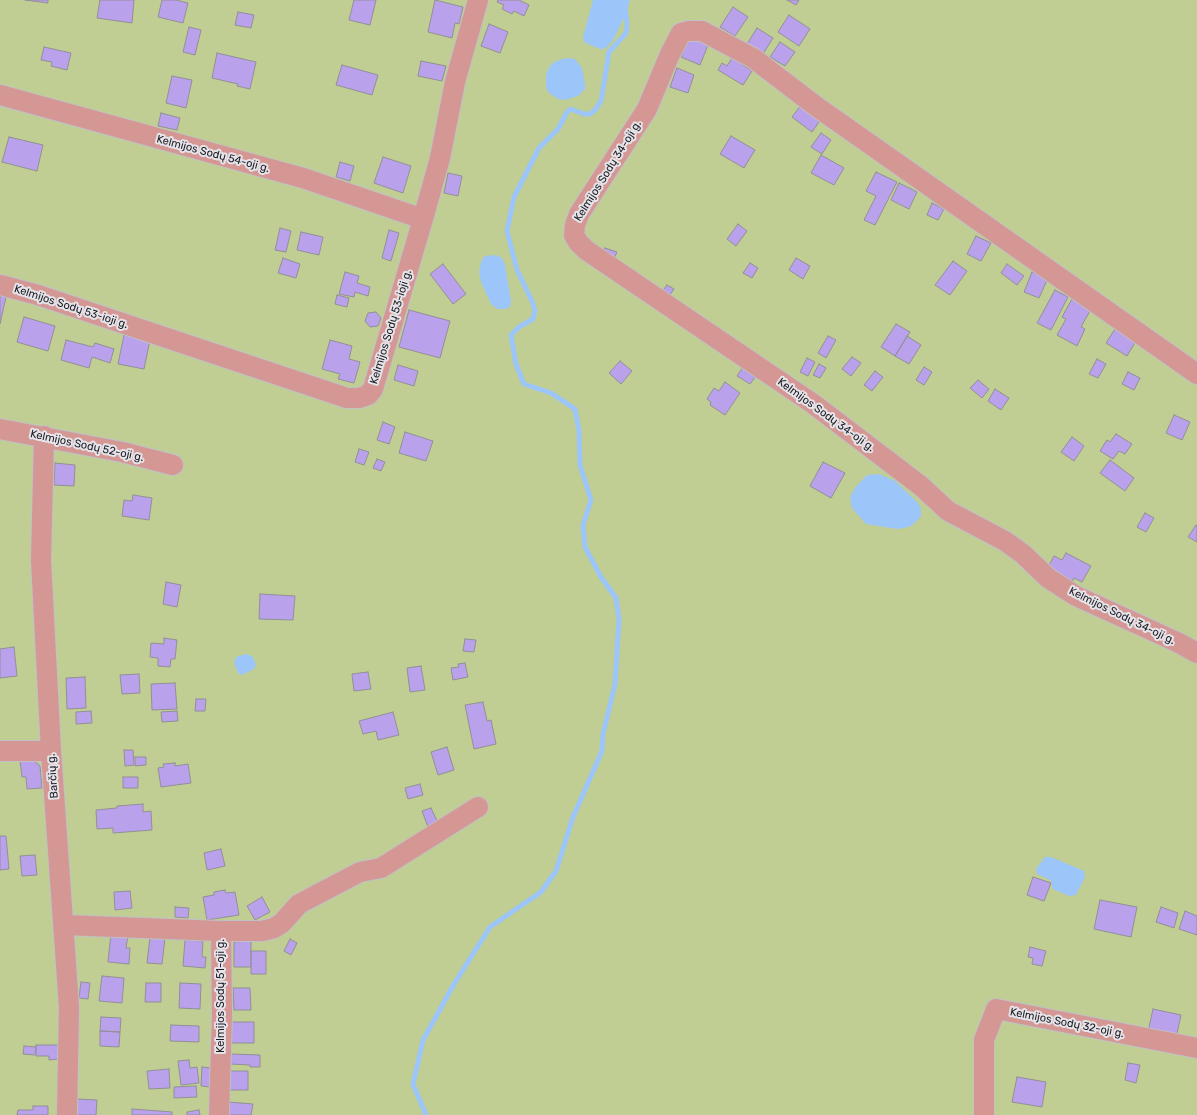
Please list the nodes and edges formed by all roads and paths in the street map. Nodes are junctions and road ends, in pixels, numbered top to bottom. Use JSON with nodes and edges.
{"nodes":[{"id":1,"x":478,"y":0,"type":"edge"},
{"id":2,"x":0,"y":95,"type":"edge"},
{"id":3,"x":423,"y":219,"type":"junction"},
{"id":4,"x":0,"y":285,"type":"edge"},
{"id":5,"x":1197,"y":374,"type":"edge"},
{"id":6,"x":0,"y":429,"type":"edge"},
{"id":7,"x":44,"y":436,"type":"junction"},
{"id":8,"x":173,"y":465,"type":"dead end"},
{"id":9,"x":1197,"y":653,"type":"edge"},
{"id":10,"x":51,"y":750,"type":"junction"},
{"id":11,"x":0,"y":751,"type":"edge"},
{"id":12,"x":478,"y":807,"type":"dead end"},
{"id":13,"x":64,"y":925,"type":"junction"},
{"id":14,"x":220,"y":931,"type":"junction"},
{"id":15,"x":1197,"y":1048,"type":"edge"},
{"id":16,"x":67,"y":1115,"type":"edge"},
{"id":17,"x":219,"y":1115,"type":"edge"},
{"id":18,"x":984,"y":1115,"type":"edge"}],
"edges":[{"from":1,"to":3,"type":"street","name":"Kelmijos Sodų 53-ioji g."},
{"from":2,"to":3,"type":"street","name":"Kelmijos Sodų 54-oji g."},
{"from":3,"to":4,"type":"street","name":"Kelmijos Sodų 53-ioji g."},
{"from":5,"to":9,"type":"street","name":"Kelmijos Sodų 34-oji g."},
{"from":6,"to":7,"type":"street","name":"Kelmijos Sodų 52-oji g."},
{"from":7,"to":8,"type":"street","name":"Kelmijos Sodų 52-oji g."},
{"from":7,"to":10,"type":"street","name":"Barčių g."},
{"from":10,"to":11,"type":"street"},
{"from":10,"to":13,"type":"street","name":"Barčių g."},
{"from":12,"to":14,"type":"street","name":"Kelmijos Sodų 51-oji g."},
{"from":13,"to":14,"type":"street"},
{"from":13,"to":16,"type":"street","name":"Barčių g."},
{"from":14,"to":17,"type":"street","name":"Kelmijos Sodų 51-oji g."},
{"from":15,"to":18,"type":"street","name":"Kelmijos Sodų 32-oji g."}]}
